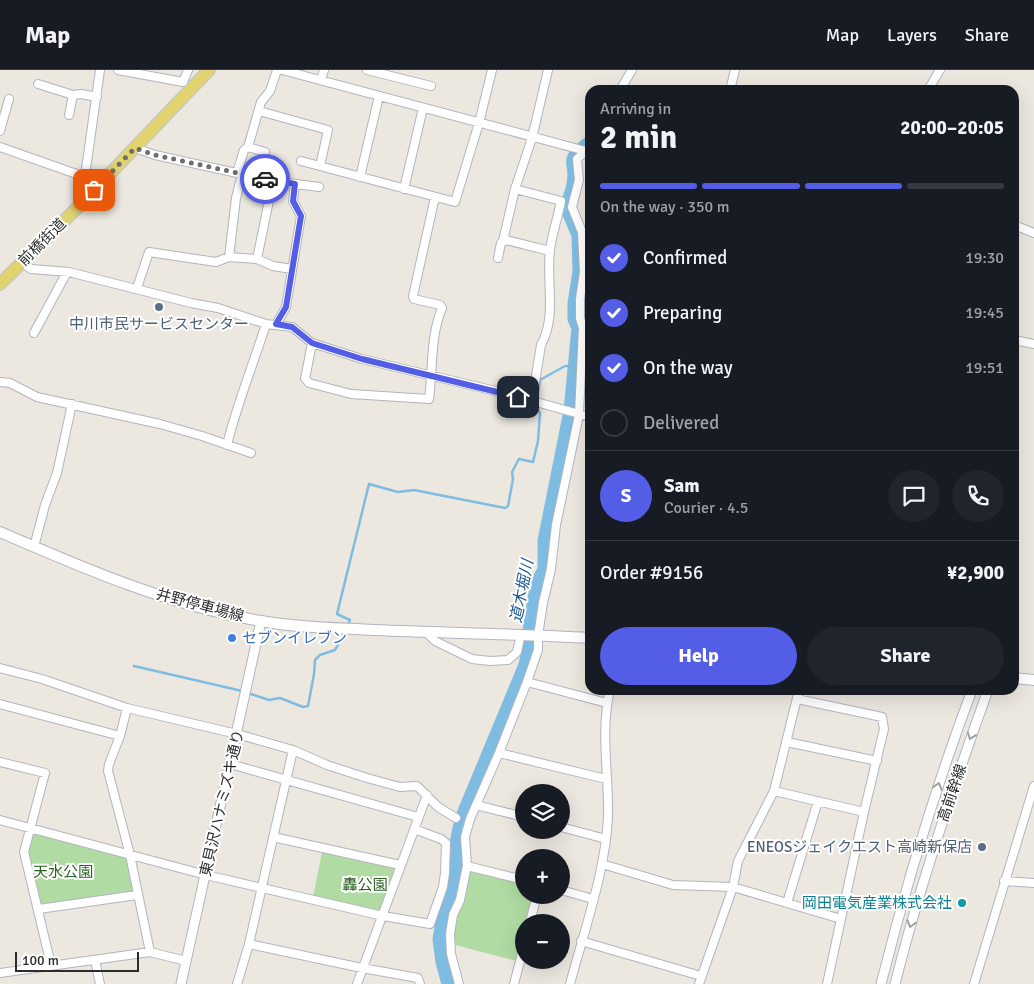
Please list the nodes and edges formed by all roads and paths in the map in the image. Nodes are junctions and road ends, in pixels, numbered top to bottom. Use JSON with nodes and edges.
{"nodes":[{"id":1,"x":100,"y":70,"type":"edge"},
{"id":2,"x":118,"y":70,"type":"edge"},
{"id":3,"x":277,"y":70,"type":"edge"},
{"id":4,"x":282,"y":70,"type":"edge"},
{"id":5,"x":324,"y":70,"type":"edge"},
{"id":6,"x":366,"y":70,"type":"edge"},
{"id":7,"x":492,"y":70,"type":"edge"},
{"id":8,"x":548,"y":70,"type":"edge"},
{"id":9,"x":632,"y":70,"type":"edge"},
{"id":10,"x":735,"y":70,"type":"edge"},
{"id":11,"x":940,"y":70,"type":"edge"},
{"id":12,"x":187,"y":71,"type":"edge"},
{"id":13,"x":205,"y":74,"type":"edge"},
{"id":14,"x":321,"y":80,"type":"junction"},
{"id":15,"x":38,"y":84,"type":"dead end"},
{"id":16,"x":623,"y":85,"type":"edge"},
{"id":17,"x":731,"y":85,"type":"edge"},
{"id":18,"x":931,"y":85,"type":"edge"},
{"id":19,"x":431,"y":86,"type":"dead end"},
{"id":20,"x":73,"y":95,"type":"junction"},
{"id":21,"x":379,"y":96,"type":"junction"},
{"id":22,"x":97,"y":97,"type":"junction"},
{"id":23,"x":9,"y":99,"type":"dead end"},
{"id":24,"x":423,"y":108,"type":"junction"},
{"id":25,"x":259,"y":111,"type":"junction"},
{"id":26,"x":69,"y":114,"type":"dead end"},
{"id":27,"x":479,"y":123,"type":"junction"},
{"id":28,"x":0,"y":131,"type":"edge"},
{"id":29,"x":532,"y":138,"type":"junction"},
{"id":30,"x":0,"y":147,"type":"edge"},
{"id":31,"x":248,"y":147,"type":"junction"},
{"id":32,"x":135,"y":148,"type":"junction"},
{"id":33,"x":585,"y":150,"type":"edge"},
{"id":34,"x":265,"y":152,"type":"dead end"},
{"id":35,"x":585,"y":153,"type":"edge"},
{"id":36,"x":301,"y":161,"type":"dead end"},
{"id":37,"x":320,"y":166,"type":"junction"},
{"id":38,"x":239,"y":173,"type":"junction"},
{"id":39,"x":85,"y":177,"type":"junction"},
{"id":40,"x":360,"y":177,"type":"junction"},
{"id":41,"x":273,"y":181,"type":"junction"},
{"id":42,"x":295,"y":184,"type":"junction"},
{"id":43,"x":319,"y":187,"type":"dead end"},
{"id":44,"x":404,"y":189,"type":"junction"},
{"id":45,"x":516,"y":190,"type":"junction"},
{"id":46,"x":435,"y":198,"type":"junction"},
{"id":47,"x":80,"y":204,"type":"junction"},
{"id":48,"x":1019,"y":227,"type":"edge"},
{"id":49,"x":1034,"y":233,"type":"edge"},
{"id":50,"x":503,"y":241,"type":"junction"},
{"id":51,"x":550,"y":251,"type":"junction"},
{"id":52,"x":228,"y":257,"type":"junction"},
{"id":53,"x":257,"y":258,"type":"junction"},
{"id":54,"x":498,"y":258,"type":"dead end"},
{"id":55,"x":22,"y":262,"type":"junction"},
{"id":56,"x":292,"y":269,"type":"junction"},
{"id":57,"x":67,"y":272,"type":"junction"},
{"id":58,"x":0,"y":284,"type":"edge"},
{"id":59,"x":137,"y":288,"type":"junction"},
{"id":60,"x":266,"y":324,"type":"junction"},
{"id":61,"x":276,"y":324,"type":"junction"},
{"id":62,"x":34,"y":333,"type":"dead end"},
{"id":63,"x":1019,"y":341,"type":"edge"},
{"id":64,"x":312,"y":343,"type":"junction"},
{"id":65,"x":1034,"y":344,"type":"edge"},
{"id":66,"x":432,"y":376,"type":"junction"},
{"id":67,"x":0,"y":382,"type":"edge"},
{"id":68,"x":532,"y":401,"type":"junction"},
{"id":69,"x":72,"y":404,"type":"junction"},
{"id":70,"x":579,"y":415,"type":"junction"},
{"id":71,"x":585,"y":416,"type":"edge"},
{"id":72,"x":227,"y":445,"type":"junction"},
{"id":73,"x":251,"y":453,"type":"dead end"},
{"id":74,"x":0,"y":532,"type":"edge"},
{"id":75,"x":34,"y":547,"type":"junction"},
{"id":76,"x":261,"y":621,"type":"junction"},
{"id":77,"x":426,"y":632,"type":"junction"},
{"id":78,"x":520,"y":634,"type":"junction"},
{"id":79,"x":538,"y":636,"type":"junction"},
{"id":80,"x":585,"y":638,"type":"edge"},
{"id":81,"x":0,"y":668,"type":"edge"},
{"id":82,"x":1019,"y":678,"type":"edge"},
{"id":83,"x":1034,"y":680,"type":"edge"},
{"id":84,"x":528,"y":682,"type":"junction"},
{"id":85,"x":609,"y":695,"type":"edge"},
{"id":86,"x":798,"y":695,"type":"edge"},
{"id":87,"x":970,"y":695,"type":"edge"},
{"id":88,"x":986,"y":695,"type":"edge"},
{"id":89,"x":798,"y":699,"type":"junction"},
{"id":90,"x":607,"y":703,"type":"junction"},
{"id":91,"x":0,"y":704,"type":"edge"},
{"id":92,"x":127,"y":708,"type":"junction"},
{"id":93,"x":237,"y":734,"type":"junction"},
{"id":94,"x":120,"y":736,"type":"junction"},
{"id":95,"x":787,"y":742,"type":"junction"},
{"id":96,"x":293,"y":750,"type":"junction"},
{"id":97,"x":500,"y":753,"type":"junction"},
{"id":98,"x":877,"y":761,"type":"junction"},
{"id":99,"x":0,"y":762,"type":"edge"},
{"id":100,"x":230,"y":764,"type":"junction"},
{"id":101,"x":606,"y":779,"type":"junction"},
{"id":102,"x":286,"y":780,"type":"junction"},
{"id":103,"x":1034,"y":786,"type":"edge"},
{"id":104,"x":774,"y":791,"type":"junction"},
{"id":105,"x":426,"y":794,"type":"junction"},
{"id":106,"x":818,"y":801,"type":"junction"},
{"id":107,"x":476,"y":805,"type":"junction"},
{"id":108,"x":864,"y":812,"type":"junction"},
{"id":109,"x":515,"y":815,"type":"edge"},
{"id":110,"x":418,"y":817,"type":"junction"},
{"id":111,"x":456,"y":818,"type":"dead end"},
{"id":112,"x":0,"y":820,"type":"edge"},
{"id":113,"x":30,"y":828,"type":"junction"},
{"id":114,"x":570,"y":829,"type":"edge"},
{"id":115,"x":414,"y":830,"type":"junction"},
{"id":116,"x":273,"y":837,"type":"junction"},
{"id":117,"x":606,"y":839,"type":"junction"},
{"id":118,"x":130,"y":855,"type":"junction"},
{"id":119,"x":602,"y":864,"type":"junction"},
{"id":120,"x":400,"y":865,"type":"junction"},
{"id":121,"x":467,"y":866,"type":"junction"},
{"id":122,"x":206,"y":875,"type":"junction"},
{"id":123,"x":515,"y":878,"type":"edge"},
{"id":124,"x":1004,"y":881,"type":"junction"},
{"id":125,"x":1034,"y":883,"type":"edge"},
{"id":126,"x":734,"y":887,"type":"junction"},
{"id":127,"x":262,"y":888,"type":"junction"},
{"id":128,"x":570,"y":893,"type":"edge"},
{"id":129,"x":137,"y":895,"type":"junction"},
{"id":130,"x":592,"y":899,"type":"junction"},
{"id":131,"x":787,"y":903,"type":"junction"},
{"id":132,"x":39,"y":909,"type":"junction"},
{"id":133,"x":383,"y":916,"type":"junction"},
{"id":134,"x":841,"y":919,"type":"junction"},
{"id":135,"x":581,"y":942,"type":"junction"},
{"id":136,"x":249,"y":944,"type":"junction"},
{"id":137,"x":150,"y":952,"type":"junction"},
{"id":138,"x":95,"y":960,"type":"junction"},
{"id":139,"x":186,"y":961,"type":"junction"},
{"id":140,"x":52,"y":965,"type":"junction"},
{"id":141,"x":362,"y":968,"type":"junction"},
{"id":142,"x":518,"y":969,"type":"edge"},
{"id":143,"x":0,"y":973,"type":"edge"},
{"id":144,"x":700,"y":980,"type":"edge"},
{"id":145,"x":100,"y":984,"type":"edge"},
{"id":146,"x":181,"y":984,"type":"edge"},
{"id":147,"x":237,"y":984,"type":"edge"},
{"id":148,"x":357,"y":984,"type":"edge"},
{"id":149,"x":420,"y":984,"type":"edge"},
{"id":150,"x":459,"y":984,"type":"edge"},
{"id":151,"x":514,"y":984,"type":"edge"},
{"id":152,"x":570,"y":984,"type":"edge"},
{"id":153,"x":827,"y":984,"type":"edge"},
{"id":154,"x":881,"y":984,"type":"edge"},
{"id":155,"x":896,"y":984,"type":"edge"},
{"id":156,"x":974,"y":984,"type":"edge"}],
"edges":[{"from":1,"to":22,"type":"street"},
{"from":2,"to":12,"type":"street"},
{"from":3,"to":25,"type":"street"},
{"from":4,"to":14,"type":"street"},
{"from":5,"to":14,"type":"street"},
{"from":6,"to":19,"type":"street"},
{"from":7,"to":27,"type":"street"},
{"from":8,"to":29,"type":"street"},
{"from":9,"to":16,"type":"street"},
{"from":10,"to":17,"type":"street"},
{"from":11,"to":18,"type":"street"},
{"from":12,"to":13,"type":"street"},
{"from":13,"to":32,"type":"main road","name":"前橋街道"},
{"from":14,"to":21,"type":"street"},
{"from":15,"to":20,"type":"street"},
{"from":20,"to":22,"type":"street"},
{"from":20,"to":26,"type":"street"},
{"from":21,"to":24,"type":"street"},
{"from":21,"to":40,"type":"street"},
{"from":22,"to":39,"type":"street"},
{"from":23,"to":28,"type":"street"},
{"from":24,"to":27,"type":"street"},
{"from":24,"to":44,"type":"street"},
{"from":25,"to":31,"type":"street"},
{"from":25,"to":37,"type":"street"},
{"from":27,"to":29,"type":"street"},
{"from":27,"to":46,"type":"street"},
{"from":29,"to":33,"type":"street"},
{"from":29,"to":45,"type":"street"},
{"from":30,"to":39,"type":"street"},
{"from":31,"to":34,"type":"street"},
{"from":31,"to":38,"type":"street"},
{"from":32,"to":38,"type":"street"},
{"from":32,"to":47,"type":"main road","name":"前橋街道"},
{"from":35,"to":70,"type":"street"},
{"from":36,"to":37,"type":"street"},
{"from":37,"to":40,"type":"street"},
{"from":38,"to":41,"type":"street"},
{"from":38,"to":52,"type":"street"},
{"from":39,"to":47,"type":"street"},
{"from":40,"to":44,"type":"street"},
{"from":41,"to":42,"type":"street"},
{"from":41,"to":53,"type":"street"},
{"from":42,"to":43,"type":"street"},
{"from":42,"to":56,"type":"street"},
{"from":44,"to":46,"type":"street"},
{"from":45,"to":50,"type":"street"},
{"from":45,"to":51,"type":"street"},
{"from":46,"to":66,"type":"street"},
{"from":47,"to":55,"type":"main road","name":"前橋街道"},
{"from":48,"to":49,"type":"street"},
{"from":50,"to":51,"type":"street"},
{"from":50,"to":54,"type":"street"},
{"from":51,"to":68,"type":"street"},
{"from":52,"to":53,"type":"street"},
{"from":52,"to":59,"type":"street"},
{"from":53,"to":56,"type":"street"},
{"from":55,"to":57,"type":"street"},
{"from":55,"to":58,"type":"main road","name":"前橋街道"},
{"from":56,"to":61,"type":"street"},
{"from":57,"to":59,"type":"street"},
{"from":57,"to":62,"type":"street"},
{"from":59,"to":60,"type":"street"},
{"from":60,"to":61,"type":"street"},
{"from":60,"to":72,"type":"street"},
{"from":61,"to":64,"type":"street"},
{"from":63,"to":65,"type":"street"},
{"from":64,"to":66,"type":"street"},
{"from":64,"to":66,"type":"street"},
{"from":66,"to":68,"type":"street"},
{"from":67,"to":69,"type":"street"},
{"from":68,"to":70,"type":"street"},
{"from":69,"to":72,"type":"street"},
{"from":69,"to":75,"type":"street"},
{"from":70,"to":71,"type":"street"},
{"from":70,"to":79,"type":"street"},
{"from":72,"to":73,"type":"street"},
{"from":74,"to":75,"type":"main road","name":"井野停車場線"},
{"from":75,"to":76,"type":"main road","name":"井野停車場線"},
{"from":76,"to":77,"type":"main road","name":"井野停車場線"},
{"from":76,"to":93,"type":"street","name":"東貝沢ハナミズキ通り"},
{"from":77,"to":78,"type":"main road","name":"井野停車場線"},
{"from":77,"to":78,"type":"street"},
{"from":78,"to":79,"type":"main road","name":"井野停車場線"},
{"from":79,"to":80,"type":"main road","name":"井野停車場線"},
{"from":79,"to":84,"type":"street"},
{"from":81,"to":92,"type":"street"},
{"from":82,"to":83,"type":"main road"},
{"from":84,"to":90,"type":"street"},
{"from":84,"to":97,"type":"street"},
{"from":85,"to":90,"type":"street"},
{"from":86,"to":89,"type":"street"},
{"from":154,"to":87,"type":"street","name":"高前幹線","one_way":true},
{"from":88,"to":155,"type":"street","name":"高前幹線","one_way":true},
{"from":89,"to":95,"type":"street"},
{"from":89,"to":98,"type":"street"},
{"from":90,"to":101,"type":"street"},
{"from":91,"to":94,"type":"street"},
{"from":92,"to":93,"type":"street"},
{"from":92,"to":94,"type":"street"},
{"from":93,"to":96,"type":"street"},
{"from":93,"to":100,"type":"street","name":"東貝沢ハナミズキ通り"},
{"from":94,"to":118,"type":"street"},
{"from":95,"to":98,"type":"street"},
{"from":95,"to":104,"type":"street"},
{"from":96,"to":102,"type":"street"},
{"from":96,"to":105,"type":"street"},
{"from":97,"to":101,"type":"street"},
{"from":97,"to":107,"type":"street"},
{"from":98,"to":108,"type":"street"},
{"from":99,"to":113,"type":"street"},
{"from":100,"to":102,"type":"street"},
{"from":100,"to":122,"type":"street","name":"東貝沢ハナミズキ通り"},
{"from":101,"to":117,"type":"street"},
{"from":102,"to":110,"type":"street"},
{"from":102,"to":116,"type":"street"},
{"from":103,"to":124,"type":"street"},
{"from":104,"to":106,"type":"street"},
{"from":104,"to":126,"type":"street"},
{"from":105,"to":110,"type":"street"},
{"from":105,"to":111,"type":"street"},
{"from":106,"to":108,"type":"street"},
{"from":106,"to":131,"type":"street"},
{"from":107,"to":109,"type":"street"},
{"from":107,"to":121,"type":"street"},
{"from":108,"to":134,"type":"street"},
{"from":110,"to":115,"type":"street"},
{"from":112,"to":113,"type":"street"},
{"from":113,"to":118,"type":"street"},
{"from":113,"to":132,"type":"street"},
{"from":114,"to":117,"type":"street"},
{"from":115,"to":120,"type":"street"},
{"from":115,"to":133,"type":"street"},
{"from":116,"to":120,"type":"street"},
{"from":116,"to":127,"type":"street"},
{"from":117,"to":119,"type":"street"},
{"from":118,"to":122,"type":"street"},
{"from":118,"to":129,"type":"street"},
{"from":119,"to":126,"type":"street"},
{"from":119,"to":130,"type":"street"},
{"from":120,"to":133,"type":"street"},
{"from":121,"to":123,"type":"street"},
{"from":121,"to":150,"type":"street"},
{"from":122,"to":127,"type":"street"},
{"from":122,"to":139,"type":"street","name":"東貝沢ハナミズキ通り"},
{"from":124,"to":125,"type":"street"},
{"from":124,"to":156,"type":"street"},
{"from":126,"to":131,"type":"street"},
{"from":126,"to":144,"type":"street"},
{"from":127,"to":133,"type":"street"},
{"from":127,"to":136,"type":"street"},
{"from":128,"to":130,"type":"street"},
{"from":129,"to":132,"type":"street"},
{"from":129,"to":137,"type":"street"},
{"from":130,"to":135,"type":"street"},
{"from":131,"to":134,"type":"street"},
{"from":132,"to":140,"type":"street"},
{"from":133,"to":141,"type":"street"},
{"from":134,"to":153,"type":"street"},
{"from":135,"to":144,"type":"street"},
{"from":135,"to":152,"type":"street"},
{"from":136,"to":141,"type":"street"},
{"from":136,"to":147,"type":"street"},
{"from":137,"to":138,"type":"street"},
{"from":137,"to":139,"type":"street"},
{"from":138,"to":140,"type":"street"},
{"from":138,"to":145,"type":"street"},
{"from":139,"to":146,"type":"street","name":"東貝沢ハナミズキ通り"},
{"from":140,"to":143,"type":"street"},
{"from":141,"to":148,"type":"street"},
{"from":141,"to":149,"type":"street"},
{"from":142,"to":151,"type":"street"}]}
